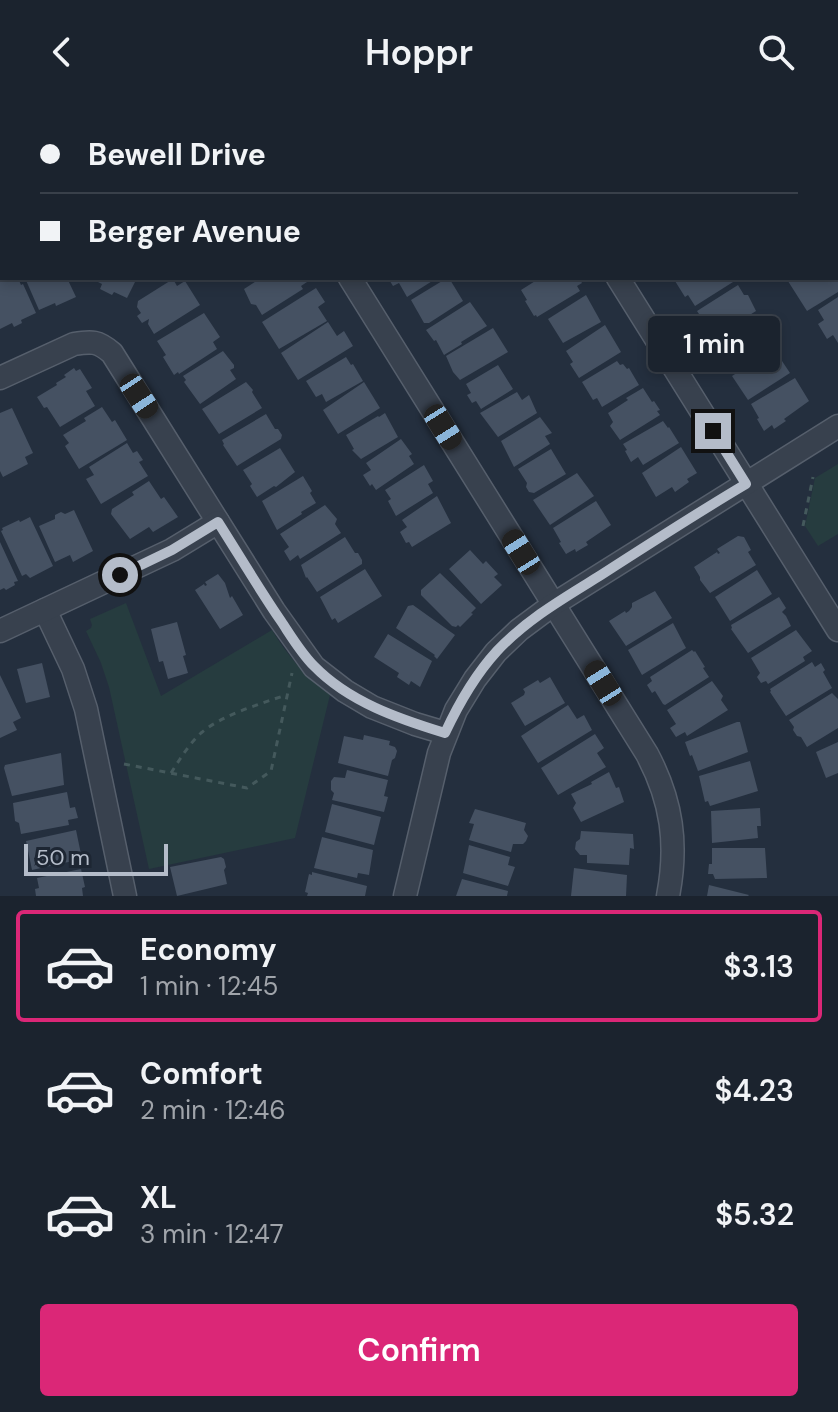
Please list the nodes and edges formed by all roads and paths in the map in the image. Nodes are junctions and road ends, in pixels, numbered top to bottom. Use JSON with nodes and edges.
{"nodes":[{"id":1,"x":351,"y":280,"type":"edge"},
{"id":2,"x":619,"y":280,"type":"edge"},
{"id":3,"x":0,"y":378,"type":"edge"},
{"id":4,"x":838,"y":426,"type":"edge"},
{"id":5,"x":813,"y":477,"type":"dead end"},
{"id":6,"x":746,"y":484,"type":"junction"},
{"id":7,"x":218,"y":522,"type":"junction"},
{"id":8,"x":803,"y":526,"type":"dead end"},
{"id":9,"x":554,"y":604,"type":"junction"},
{"id":10,"x":45,"y":610,"type":"junction"},
{"id":11,"x":838,"y":630,"type":"edge"},
{"id":12,"x":0,"y":631,"type":"edge"},
{"id":13,"x":294,"y":666,"type":"dead end"},
{"id":14,"x":286,"y":695,"type":"junction"},
{"id":15,"x":445,"y":733,"type":"junction"},
{"id":16,"x":124,"y":764,"type":"dead end"},
{"id":17,"x":171,"y":773,"type":"junction"},
{"id":18,"x":125,"y":896,"type":"edge"},
{"id":19,"x":405,"y":896,"type":"edge"},
{"id":20,"x":668,"y":896,"type":"edge"}],
"edges":[{"from":1,"to":9,"type":"street"},
{"from":2,"to":6,"type":"street"},
{"from":3,"to":7,"type":"street"},
{"from":4,"to":6,"type":"street"},
{"from":5,"to":8,"type":"path"},
{"from":6,"to":9,"type":"street"},
{"from":6,"to":11,"type":"street"},
{"from":7,"to":10,"type":"street"},
{"from":7,"to":15,"type":"street"},
{"from":9,"to":15,"type":"street"},
{"from":9,"to":20,"type":"street"},
{"from":10,"to":12,"type":"street"},
{"from":10,"to":18,"type":"street"},
{"from":13,"to":14,"type":"path"},
{"from":14,"to":17,"type":"path"},
{"from":14,"to":17,"type":"path"},
{"from":15,"to":19,"type":"street"},
{"from":16,"to":17,"type":"path"}]}
